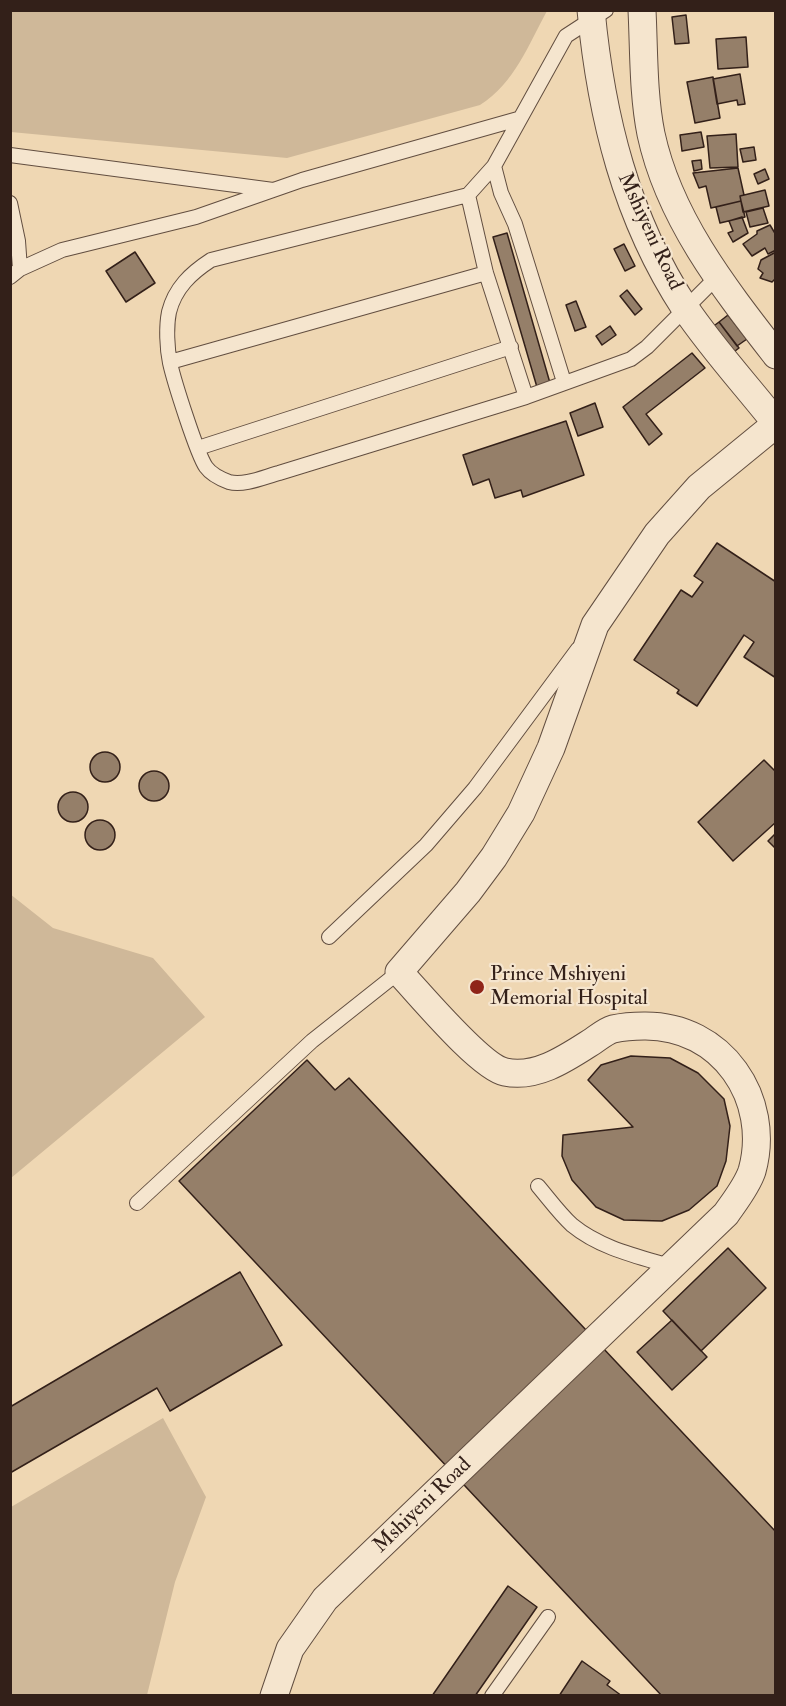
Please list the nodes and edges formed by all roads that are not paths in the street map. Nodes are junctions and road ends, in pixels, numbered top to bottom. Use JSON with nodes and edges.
{"nodes":[{"id":1,"x":642,"y":10,"type":"edge"},
{"id":2,"x":596,"y":13,"type":"edge"},
{"id":3,"x":518,"y":120,"type":"junction"},
{"id":4,"x":10,"y":155,"type":"edge"},
{"id":5,"x":494,"y":166,"type":"junction"},
{"id":6,"x":274,"y":190,"type":"junction"},
{"id":7,"x":468,"y":195,"type":"junction"},
{"id":8,"x":10,"y":203,"type":"edge"},
{"id":9,"x":15,"y":273,"type":"edge"},
{"id":10,"x":486,"y":273,"type":"junction"},
{"id":11,"x":716,"y":278,"type":"junction"},
{"id":12,"x":686,"y":309,"type":"junction"},
{"id":13,"x":511,"y":347,"type":"junction"},
{"id":14,"x":776,"y":355,"type":"edge"},
{"id":15,"x":170,"y":362,"type":"junction"},
{"id":16,"x":564,"y":382,"type":"junction"},
{"id":17,"x":526,"y":397,"type":"junction"},
{"id":18,"x":776,"y":423,"type":"edge"},
{"id":19,"x":198,"y":448,"type":"junction"},
{"id":20,"x":595,"y":626,"type":"junction"},
{"id":21,"x":329,"y":937,"type":"dead end"},
{"id":22,"x":399,"y":972,"type":"junction"},
{"id":23,"x":538,"y":1186,"type":"dead end"},
{"id":24,"x":137,"y":1203,"type":"dead end"},
{"id":25,"x":670,"y":1266,"type":"junction"},
{"id":26,"x":548,"y":1617,"type":"dead end"},
{"id":27,"x":274,"y":1695,"type":"edge"},
{"id":28,"x":492,"y":1695,"type":"edge"}],
"edges":[{"from":1,"to":11,"type":"street"},
{"from":2,"to":3,"type":"lane"},
{"from":2,"to":12,"type":"street","name":"Mshiyeni Road"},
{"from":3,"to":5,"type":"lane"},
{"from":3,"to":6,"type":"lane"},
{"from":4,"to":6,"type":"lane"},
{"from":5,"to":7,"type":"lane"},
{"from":5,"to":16,"type":"lane"},
{"from":6,"to":9,"type":"lane"},
{"from":7,"to":10,"type":"lane"},
{"from":7,"to":15,"type":"lane"},
{"from":8,"to":9,"type":"lane"},
{"from":10,"to":13,"type":"lane"},
{"from":10,"to":15,"type":"lane"},
{"from":11,"to":12,"type":"lane"},
{"from":11,"to":14,"type":"street"},
{"from":12,"to":16,"type":"lane"},
{"from":12,"to":18,"type":"street","name":"Mshiyeni Road"},
{"from":13,"to":17,"type":"lane"},
{"from":13,"to":19,"type":"lane"},
{"from":15,"to":19,"type":"lane"},
{"from":16,"to":17,"type":"lane"},
{"from":17,"to":19,"type":"lane"},
{"from":18,"to":20,"type":"street"},
{"from":20,"to":21,"type":"lane"},
{"from":20,"to":22,"type":"street"},
{"from":22,"to":24,"type":"lane"},
{"from":22,"to":25,"type":"street","name":"Mshiyeni Road"},
{"from":23,"to":25,"type":"lane"},
{"from":25,"to":27,"type":"street","name":"Mshiyeni Road"},
{"from":26,"to":28,"type":"lane"}]}
